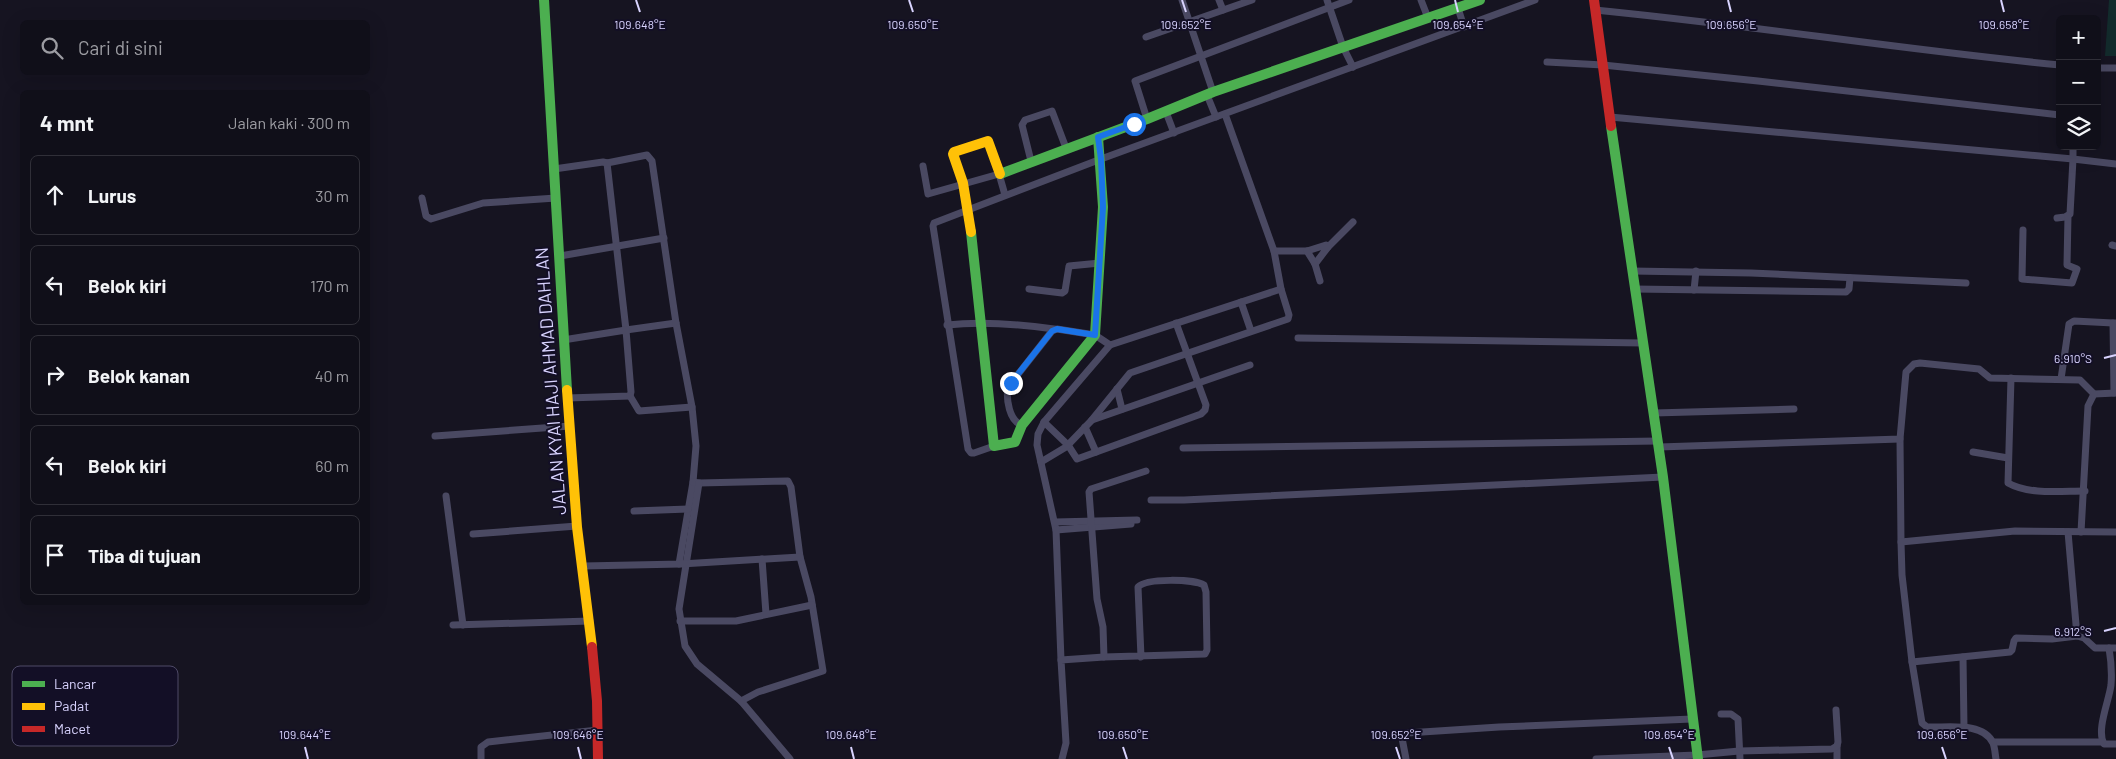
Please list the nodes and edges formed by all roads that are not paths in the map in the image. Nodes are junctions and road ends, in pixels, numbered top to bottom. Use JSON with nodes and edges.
{"nodes":[{"id":1,"x":544,"y":0,"type":"edge"},
{"id":2,"x":1182,"y":0,"type":"edge"},
{"id":3,"x":1219,"y":0,"type":"edge"},
{"id":4,"x":1252,"y":0,"type":"edge"},
{"id":5,"x":1349,"y":0,"type":"edge"},
{"id":6,"x":1421,"y":0,"type":"edge"},
{"id":7,"x":1480,"y":0,"type":"edge"},
{"id":8,"x":1535,"y":0,"type":"edge"},
{"id":9,"x":1328,"y":4,"type":"edge"},
{"id":10,"x":1595,"y":5,"type":"edge"},
{"id":11,"x":1458,"y":8,"type":"junction"},
{"id":12,"x":1223,"y":10,"type":"junction"},
{"id":13,"x":1428,"y":18,"type":"junction"},
{"id":14,"x":1190,"y":22,"type":"junction"},
{"id":15,"x":1464,"y":27,"type":"junction"},
{"id":16,"x":1146,"y":37,"type":"dead end"},
{"id":17,"x":1343,"y":48,"type":"junction"},
{"id":18,"x":1200,"y":56,"type":"junction"},
{"id":19,"x":1547,"y":62,"type":"dead end"},
{"id":20,"x":1603,"y":65,"type":"junction"},
{"id":21,"x":2056,"y":65,"type":"edge"},
{"id":22,"x":1353,"y":67,"type":"junction"},
{"id":23,"x":2101,"y":68,"type":"edge"},
{"id":24,"x":2116,"y":68,"type":"edge"},
{"id":25,"x":1210,"y":93,"type":"junction"},
{"id":26,"x":1166,"y":112,"type":"junction"},
{"id":27,"x":1225,"y":114,"type":"junction"},
{"id":28,"x":2056,"y":115,"type":"edge"},
{"id":29,"x":1610,"y":117,"type":"junction"},
{"id":30,"x":1216,"y":118,"type":"junction"},
{"id":31,"x":1147,"y":120,"type":"junction"},
{"id":32,"x":1174,"y":133,"type":"junction"},
{"id":33,"x":1098,"y":137,"type":"junction"},
{"id":34,"x":1066,"y":148,"type":"junction"},
{"id":35,"x":2073,"y":150,"type":"edge"},
{"id":36,"x":1101,"y":159,"type":"junction"},
{"id":37,"x":2073,"y":159,"type":"junction"},
{"id":38,"x":1031,"y":161,"type":"junction"},
{"id":39,"x":607,"y":163,"type":"junction"},
{"id":40,"x":2116,"y":164,"type":"edge"},
{"id":41,"x":923,"y":166,"type":"dead end"},
{"id":42,"x":554,"y":169,"type":"junction"},
{"id":43,"x":999,"y":174,"type":"junction"},
{"id":44,"x":963,"y":183,"type":"junction"},
{"id":45,"x":1005,"y":195,"type":"junction"},
{"id":46,"x":422,"y":198,"type":"dead end"},
{"id":47,"x":556,"y":198,"type":"junction"},
{"id":48,"x":968,"y":209,"type":"junction"},
{"id":49,"x":2068,"y":216,"type":"junction"},
{"id":50,"x":2057,"y":218,"type":"dead end"},
{"id":51,"x":1353,"y":222,"type":"dead end"},
{"id":52,"x":2023,"y":230,"type":"dead end"},
{"id":53,"x":664,"y":238,"type":"junction"},
{"id":54,"x":616,"y":247,"type":"junction"},
{"id":55,"x":1328,"y":247,"type":"junction"},
{"id":56,"x":1274,"y":251,"type":"junction"},
{"id":57,"x":1307,"y":251,"type":"junction"},
{"id":58,"x":564,"y":255,"type":"junction"},
{"id":59,"x":1100,"y":263,"type":"junction"},
{"id":60,"x":1315,"y":264,"type":"junction"},
{"id":61,"x":1632,"y":271,"type":"junction"},
{"id":62,"x":1696,"y":271,"type":"junction"},
{"id":63,"x":1850,"y":278,"type":"junction"},
{"id":64,"x":1320,"y":281,"type":"dead end"},
{"id":65,"x":1966,"y":283,"type":"dead end"},
{"id":66,"x":1281,"y":288,"type":"junction"},
{"id":67,"x":1029,"y":289,"type":"dead end"},
{"id":68,"x":1634,"y":289,"type":"junction"},
{"id":69,"x":1694,"y":290,"type":"junction"},
{"id":70,"x":1240,"y":302,"type":"junction"},
{"id":71,"x":980,"y":322,"type":"junction"},
{"id":72,"x":676,"y":323,"type":"junction"},
{"id":73,"x":1176,"y":323,"type":"junction"},
{"id":74,"x":2115,"y":323,"type":"edge"},
{"id":75,"x":947,"y":325,"type":"junction"},
{"id":76,"x":626,"y":330,"type":"junction"},
{"id":77,"x":1054,"y":330,"type":"junction"},
{"id":78,"x":1251,"y":331,"type":"junction"},
{"id":79,"x":1298,"y":338,"type":"dead end"},
{"id":80,"x":567,"y":339,"type":"junction"},
{"id":81,"x":1103,"y":339,"type":"junction"},
{"id":82,"x":1643,"y":343,"type":"junction"},
{"id":83,"x":1186,"y":353,"type":"junction"},
{"id":84,"x":1250,"y":365,"type":"dead end"},
{"id":85,"x":2011,"y":378,"type":"junction"},
{"id":86,"x":2061,"y":379,"type":"junction"},
{"id":87,"x":1198,"y":383,"type":"junction"},
{"id":88,"x":1117,"y":389,"type":"junction"},
{"id":89,"x":2115,"y":393,"type":"edge"},
{"id":90,"x":2094,"y":394,"type":"junction"},
{"id":91,"x":630,"y":396,"type":"junction"},
{"id":92,"x":571,"y":398,"type":"junction"},
{"id":93,"x":692,"y":407,"type":"junction"},
{"id":94,"x":1122,"y":409,"type":"junction"},
{"id":95,"x":1794,"y":409,"type":"dead end"},
{"id":96,"x":1654,"y":413,"type":"junction"},
{"id":97,"x":1091,"y":421,"type":"junction"},
{"id":98,"x":1044,"y":422,"type":"junction"},
{"id":99,"x":1022,"y":425,"type":"junction"},
{"id":100,"x":570,"y":426,"type":"junction"},
{"id":101,"x":1085,"y":427,"type":"junction"},
{"id":102,"x":434,"y":436,"type":"dead end"},
{"id":103,"x":1898,"y":439,"type":"junction"},
{"id":104,"x":1659,"y":444,"type":"junction"},
{"id":105,"x":1068,"y":445,"type":"junction"},
{"id":106,"x":994,"y":446,"type":"junction"},
{"id":107,"x":1182,"y":448,"type":"dead end"},
{"id":108,"x":1096,"y":452,"type":"junction"},
{"id":109,"x":1973,"y":452,"type":"dead end"},
{"id":110,"x":2008,"y":458,"type":"junction"},
{"id":111,"x":1041,"y":462,"type":"junction"},
{"id":112,"x":1146,"y":471,"type":"dead end"},
{"id":113,"x":1664,"y":477,"type":"junction"},
{"id":114,"x":696,"y":482,"type":"junction"},
{"id":115,"x":2085,"y":491,"type":"junction"},
{"id":116,"x":446,"y":496,"type":"dead end"},
{"id":117,"x":1151,"y":500,"type":"dead end"},
{"id":118,"x":688,"y":509,"type":"junction"},
{"id":119,"x":634,"y":511,"type":"dead end"},
{"id":120,"x":1054,"y":522,"type":"junction"},
{"id":121,"x":1134,"y":522,"type":"dead end"},
{"id":122,"x":1091,"y":524,"type":"junction"},
{"id":123,"x":577,"y":526,"type":"junction"},
{"id":124,"x":1056,"y":530,"type":"junction"},
{"id":125,"x":2068,"y":532,"type":"junction"},
{"id":126,"x":2081,"y":532,"type":"junction"},
{"id":127,"x":2116,"y":532,"type":"edge"},
{"id":128,"x":473,"y":534,"type":"dead end"},
{"id":129,"x":1901,"y":542,"type":"junction"},
{"id":130,"x":800,"y":557,"type":"junction"},
{"id":131,"x":762,"y":559,"type":"junction"},
{"id":132,"x":683,"y":564,"type":"junction"},
{"id":133,"x":589,"y":566,"type":"junction"},
{"id":134,"x":812,"y":605,"type":"junction"},
{"id":135,"x":766,"y":614,"type":"junction"},
{"id":136,"x":680,"y":621,"type":"junction"},
{"id":137,"x":590,"y":622,"type":"junction"},
{"id":138,"x":453,"y":625,"type":"dead end"},
{"id":139,"x":463,"y":625,"type":"junction"},
{"id":140,"x":2077,"y":636,"type":"junction"},
{"id":141,"x":2113,"y":648,"type":"edge"},
{"id":142,"x":1104,"y":657,"type":"junction"},
{"id":143,"x":1141,"y":657,"type":"junction"},
{"id":144,"x":1963,"y":657,"type":"junction"},
{"id":145,"x":1061,"y":660,"type":"junction"},
{"id":146,"x":1912,"y":662,"type":"junction"},
{"id":147,"x":741,"y":701,"type":"junction"},
{"id":148,"x":1836,"y":710,"type":"dead end"},
{"id":149,"x":1721,"y":714,"type":"dead end"},
{"id":150,"x":1692,"y":719,"type":"junction"},
{"id":151,"x":1964,"y":728,"type":"junction"},
{"id":152,"x":598,"y":730,"type":"junction"},
{"id":153,"x":1993,"y":742,"type":"junction"},
{"id":154,"x":2102,"y":742,"type":"junction"},
{"id":155,"x":2116,"y":744,"type":"edge"},
{"id":156,"x":1837,"y":746,"type":"junction"},
{"id":157,"x":1739,"y":755,"type":"edge"},
{"id":158,"x":1698,"y":757,"type":"edge"},
{"id":159,"x":481,"y":759,"type":"edge"},
{"id":160,"x":598,"y":759,"type":"edge"},
{"id":161,"x":790,"y":759,"type":"edge"},
{"id":162,"x":1062,"y":759,"type":"edge"},
{"id":163,"x":1406,"y":759,"type":"edge"},
{"id":164,"x":1596,"y":759,"type":"edge"},
{"id":165,"x":1837,"y":759,"type":"edge"},
{"id":166,"x":1996,"y":759,"type":"edge"}],
"edges":[{"from":1,"to":42,"type":"street","name":"JALAN KYAI HAJI AHMAD DAHLAN"},
{"from":2,"to":14,"type":"street"},
{"from":3,"to":12,"type":"street"},
{"from":4,"to":12,"type":"street"},
{"from":5,"to":9,"type":"street"},
{"from":6,"to":13,"type":"street"},
{"from":7,"to":11,"type":"street"},
{"from":8,"to":15,"type":"street"},
{"from":9,"to":17,"type":"street"},
{"from":9,"to":18,"type":"street"},
{"from":10,"to":20,"type":"street"},
{"from":10,"to":21,"type":"street"},
{"from":11,"to":13,"type":"street"},
{"from":11,"to":15,"type":"street"},
{"from":12,"to":14,"type":"street"},
{"from":13,"to":17,"type":"street"},
{"from":14,"to":16,"type":"street"},
{"from":14,"to":18,"type":"street"},
{"from":15,"to":22,"type":"street"},
{"from":17,"to":22,"type":"street"},
{"from":17,"to":25,"type":"street"},
{"from":18,"to":25,"type":"street"},
{"from":18,"to":31,"type":"street"},
{"from":19,"to":20,"type":"street"},
{"from":20,"to":28,"type":"street"},
{"from":20,"to":29,"type":"street"},
{"from":22,"to":27,"type":"street"},
{"from":23,"to":24,"type":"street"},
{"from":25,"to":26,"type":"street"},
{"from":25,"to":30,"type":"street"},
{"from":26,"to":31,"type":"street"},
{"from":26,"to":32,"type":"street"},
{"from":27,"to":30,"type":"street"},
{"from":27,"to":56,"type":"street"},
{"from":29,"to":37,"type":"street"},
{"from":29,"to":61,"type":"street"},
{"from":30,"to":32,"type":"street"},
{"from":31,"to":33,"type":"street"},
{"from":32,"to":36,"type":"street"},
{"from":33,"to":34,"type":"street"},
{"from":33,"to":36,"type":"street"},
{"from":34,"to":38,"type":"street"},
{"from":34,"to":38,"type":"street"},
{"from":35,"to":37,"type":"street"},
{"from":36,"to":45,"type":"street"},
{"from":36,"to":59,"type":"street"},
{"from":37,"to":40,"type":"street"},
{"from":37,"to":49,"type":"street"},
{"from":38,"to":43,"type":"street"},
{"from":39,"to":42,"type":"street"},
{"from":39,"to":53,"type":"street"},
{"from":39,"to":54,"type":"street"},
{"from":41,"to":44,"type":"street"},
{"from":42,"to":47,"type":"street","name":"JALAN KYAI HAJI AHMAD DAHLAN"},
{"from":43,"to":44,"type":"street"},
{"from":43,"to":44,"type":"street"},
{"from":43,"to":45,"type":"street"},
{"from":44,"to":48,"type":"street"},
{"from":45,"to":48,"type":"street"},
{"from":46,"to":47,"type":"street"},
{"from":47,"to":58,"type":"street","name":"JALAN KYAI HAJI AHMAD DAHLAN"},
{"from":48,"to":71,"type":"street"},
{"from":48,"to":75,"type":"street"},
{"from":49,"to":50,"type":"street"},
{"from":49,"to":52,"type":"street"},
{"from":51,"to":55,"type":"street"},
{"from":53,"to":54,"type":"street"},
{"from":53,"to":72,"type":"street"},
{"from":54,"to":58,"type":"street"},
{"from":54,"to":76,"type":"street"},
{"from":55,"to":57,"type":"street"},
{"from":55,"to":60,"type":"street"},
{"from":56,"to":57,"type":"street"},
{"from":56,"to":66,"type":"street"},
{"from":57,"to":60,"type":"street"},
{"from":58,"to":80,"type":"street","name":"JALAN KYAI HAJI AHMAD DAHLAN"},
{"from":59,"to":67,"type":"street"},
{"from":59,"to":81,"type":"street"},
{"from":60,"to":64,"type":"street"},
{"from":61,"to":62,"type":"street"},
{"from":61,"to":68,"type":"street"},
{"from":62,"to":63,"type":"street"},
{"from":62,"to":69,"type":"street"},
{"from":63,"to":65,"type":"street"},
{"from":63,"to":69,"type":"street"},
{"from":66,"to":70,"type":"street"},
{"from":66,"to":78,"type":"street"},
{"from":68,"to":69,"type":"street"},
{"from":68,"to":82,"type":"street"},
{"from":70,"to":73,"type":"street"},
{"from":70,"to":78,"type":"street"},
{"from":71,"to":75,"type":"street"},
{"from":71,"to":77,"type":"street"},
{"from":71,"to":106,"type":"street"},
{"from":72,"to":76,"type":"street"},
{"from":72,"to":93,"type":"street"},
{"from":73,"to":81,"type":"street"},
{"from":73,"to":83,"type":"street"},
{"from":74,"to":86,"type":"street"},
{"from":74,"to":89,"type":"street"},
{"from":75,"to":106,"type":"street"},
{"from":76,"to":80,"type":"street"},
{"from":76,"to":91,"type":"street"},
{"from":77,"to":81,"type":"street"},
{"from":77,"to":99,"type":"street"},
{"from":78,"to":83,"type":"street"},
{"from":79,"to":82,"type":"street"},
{"from":80,"to":92,"type":"street","name":"JALAN KYAI HAJI AHMAD DAHLAN"},
{"from":81,"to":98,"type":"street"},
{"from":81,"to":99,"type":"street"},
{"from":82,"to":96,"type":"street"},
{"from":83,"to":87,"type":"street"},
{"from":83,"to":88,"type":"street"},
{"from":84,"to":87,"type":"street"},
{"from":85,"to":86,"type":"street"},
{"from":85,"to":103,"type":"street"},
{"from":85,"to":110,"type":"street"},
{"from":86,"to":90,"type":"street"},
{"from":87,"to":94,"type":"street"},
{"from":87,"to":108,"type":"street"},
{"from":88,"to":94,"type":"street"},
{"from":88,"to":97,"type":"street"},
{"from":89,"to":90,"type":"street"},
{"from":90,"to":115,"type":"street"},
{"from":91,"to":92,"type":"street"},
{"from":91,"to":93,"type":"street"},
{"from":92,"to":100,"type":"street","name":"JALAN KYAI HAJI AHMAD DAHLAN"},
{"from":93,"to":114,"type":"street"},
{"from":94,"to":97,"type":"street"},
{"from":95,"to":96,"type":"street"},
{"from":96,"to":104,"type":"street"},
{"from":97,"to":101,"type":"street"},
{"from":98,"to":105,"type":"street"},
{"from":98,"to":111,"type":"street"},
{"from":99,"to":106,"type":"street"},
{"from":100,"to":102,"type":"street"},
{"from":100,"to":123,"type":"street","name":"JALAN KYAI HAJI AHMAD DAHLAN"},
{"from":101,"to":105,"type":"street"},
{"from":101,"to":108,"type":"street"},
{"from":103,"to":104,"type":"street"},
{"from":103,"to":129,"type":"street"},
{"from":104,"to":107,"type":"street"},
{"from":104,"to":113,"type":"street"},
{"from":105,"to":108,"type":"street"},
{"from":105,"to":111,"type":"street"},
{"from":109,"to":110,"type":"street"},
{"from":110,"to":115,"type":"street"},
{"from":111,"to":120,"type":"street"},
{"from":112,"to":122,"type":"street"},
{"from":113,"to":117,"type":"street"},
{"from":113,"to":150,"type":"street"},
{"from":114,"to":118,"type":"street"},
{"from":114,"to":130,"type":"street"},
{"from":114,"to":132,"type":"street"},
{"from":115,"to":126,"type":"street"},
{"from":116,"to":139,"type":"street"},
{"from":118,"to":119,"type":"street"},
{"from":118,"to":132,"type":"street"},
{"from":120,"to":122,"type":"street"},
{"from":120,"to":124,"type":"street"},
{"from":121,"to":122,"type":"street"},
{"from":122,"to":124,"type":"street"},
{"from":122,"to":142,"type":"street"},
{"from":123,"to":128,"type":"street"},
{"from":123,"to":133,"type":"street","name":"JALAN KYAI HAJI AHMAD DAHLAN"},
{"from":124,"to":145,"type":"street"},
{"from":125,"to":126,"type":"street"},
{"from":125,"to":129,"type":"street"},
{"from":125,"to":140,"type":"street"},
{"from":126,"to":127,"type":"street"},
{"from":129,"to":146,"type":"street"},
{"from":130,"to":131,"type":"street"},
{"from":130,"to":134,"type":"street"},
{"from":131,"to":132,"type":"street"},
{"from":131,"to":135,"type":"street"},
{"from":132,"to":133,"type":"street"},
{"from":132,"to":136,"type":"street"},
{"from":133,"to":137,"type":"street","name":"JALAN KYAI HAJI AHMAD DAHLAN"},
{"from":134,"to":135,"type":"street"},
{"from":134,"to":147,"type":"street"},
{"from":135,"to":136,"type":"street"},
{"from":136,"to":147,"type":"street"},
{"from":137,"to":139,"type":"street"},
{"from":137,"to":152,"type":"street","name":"JALAN KYAI HAJI AHMAD DAHLAN"},
{"from":138,"to":139,"type":"street"},
{"from":140,"to":141,"type":"street"},
{"from":140,"to":144,"type":"street"},
{"from":141,"to":154,"type":"street"},
{"from":142,"to":143,"type":"street"},
{"from":142,"to":145,"type":"street"},
{"from":143,"to":143,"type":"street"},
{"from":144,"to":146,"type":"street"},
{"from":144,"to":151,"type":"street"},
{"from":145,"to":162,"type":"street"},
{"from":146,"to":151,"type":"street"},
{"from":147,"to":161,"type":"street"},
{"from":148,"to":156,"type":"street"},
{"from":149,"to":157,"type":"street"},
{"from":150,"to":158,"type":"street"},
{"from":150,"to":163,"type":"street"},
{"from":151,"to":153,"type":"street"},
{"from":152,"to":159,"type":"street"},
{"from":152,"to":160,"type":"street","name":"JALAN KYAI HAJI AHMAD DAHLAN"},
{"from":153,"to":154,"type":"street"},
{"from":153,"to":166,"type":"street"},
{"from":154,"to":155,"type":"street"},
{"from":156,"to":157,"type":"street"},
{"from":156,"to":165,"type":"street"},
{"from":157,"to":158,"type":"street"},
{"from":158,"to":164,"type":"street"}]}
